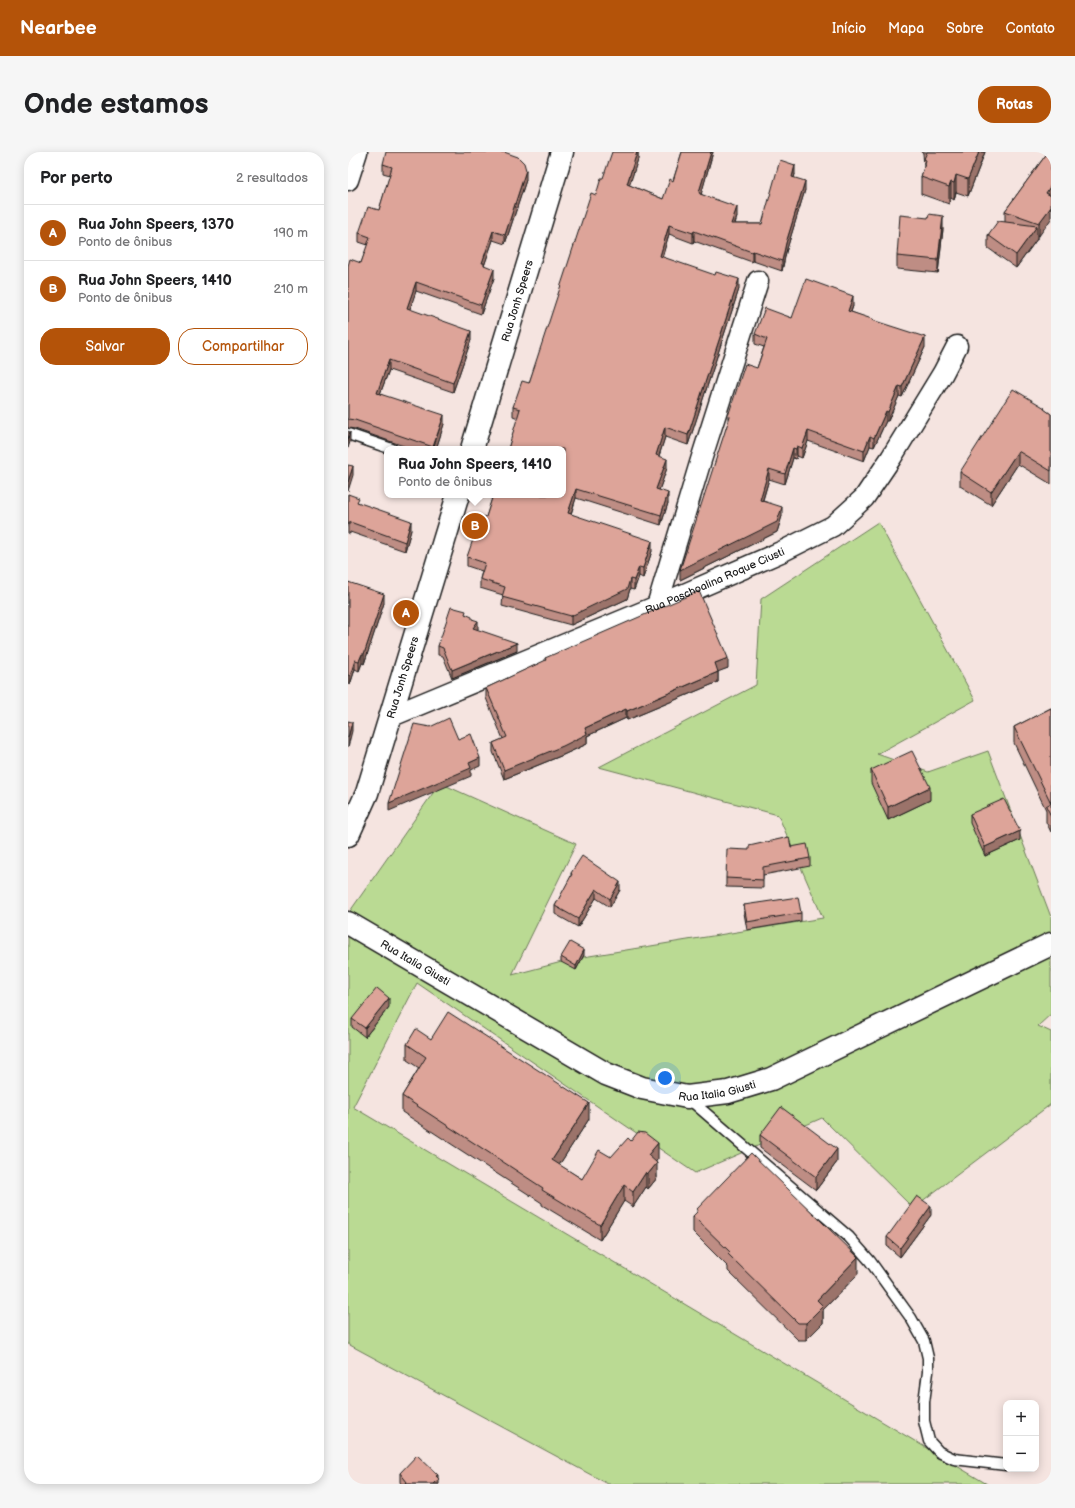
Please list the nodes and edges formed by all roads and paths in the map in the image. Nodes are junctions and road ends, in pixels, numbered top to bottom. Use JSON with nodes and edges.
{"nodes":[{"id":1,"x":357,"y":152,"type":"edge"},
{"id":2,"x":557,"y":154,"type":"edge"},
{"id":3,"x":348,"y":180,"type":"edge"},
{"id":4,"x":758,"y":281,"type":"dead end"},
{"id":5,"x":957,"y":346,"type":"dead end"},
{"id":6,"x":348,"y":434,"type":"edge"},
{"id":7,"x":384,"y":446,"type":"edge"},
{"id":8,"x":473,"y":446,"type":"edge"},
{"id":9,"x":457,"y":498,"type":"edge"},
{"id":10,"x":657,"y":606,"type":"junction"},
{"id":11,"x":392,"y":716,"type":"junction"},
{"id":12,"x":348,"y":835,"type":"edge"},
{"id":13,"x":348,"y":923,"type":"edge"},
{"id":14,"x":1051,"y":944,"type":"edge"},
{"id":15,"x":688,"y":1097,"type":"junction"},
{"id":16,"x":1003,"y":1465,"type":"edge"}],
"edges":[{"from":1,"to":3,"type":"street"},
{"from":2,"to":8,"type":"street","name":"Rua Jonh Speers"},
{"from":4,"to":10,"type":"street"},
{"from":5,"to":10,"type":"street","name":"Rua Paschoalina Roque Ciusti"},
{"from":6,"to":7,"type":"lane"},
{"from":9,"to":11,"type":"street","name":"Rua Jonh Speers"},
{"from":10,"to":11,"type":"street","name":"Rua Paschoalina Roque Ciusti"},
{"from":11,"to":12,"type":"street","name":"Rua Jonh Speers"},
{"from":13,"to":15,"type":"street","name":"Rua Italia Giusti"},
{"from":14,"to":15,"type":"street","name":"Rua Italia Giusti"},
{"from":15,"to":16,"type":"lane"}]}
